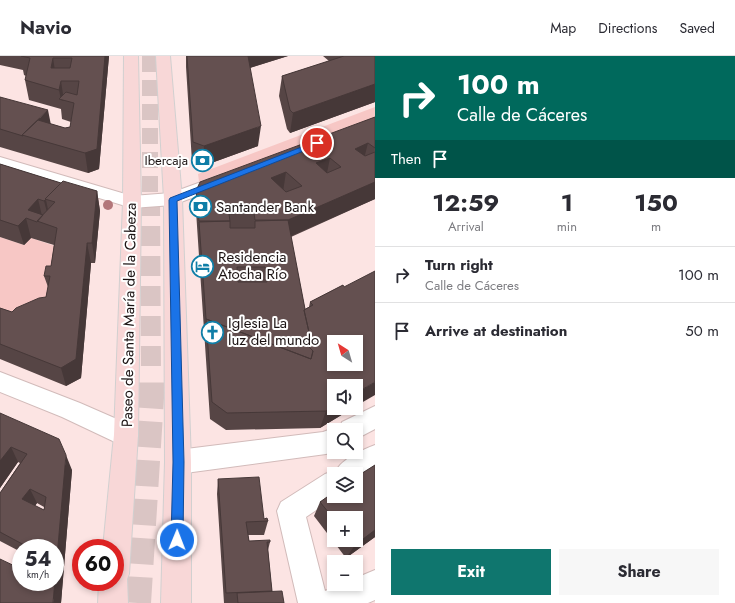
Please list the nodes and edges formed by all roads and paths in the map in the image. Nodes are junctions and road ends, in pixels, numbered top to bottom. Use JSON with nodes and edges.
{"nodes":[{"id":1,"x":131,"y":56,"type":"edge"},
{"id":2,"x":164,"y":56,"type":"edge"},
{"id":3,"x":0,"y":162,"type":"edge"},
{"id":4,"x":237,"y":174,"type":"edge"},
{"id":5,"x":173,"y":200,"type":"junction"},
{"id":6,"x":132,"y":202,"type":"junction"},
{"id":7,"x":0,"y":382,"type":"edge"},
{"id":8,"x":375,"y":417,"type":"edge"},
{"id":9,"x":363,"y":424,"type":"edge"},
{"id":10,"x":126,"y":435,"type":"junction"},
{"id":11,"x":327,"y":442,"type":"edge"},
{"id":12,"x":375,"y":456,"type":"edge"},
{"id":13,"x":178,"y":462,"type":"junction"},
{"id":14,"x":358,"y":467,"type":"edge"},
{"id":15,"x":327,"y":487,"type":"edge"},
{"id":16,"x":118,"y":539,"type":"edge"},
{"id":17,"x":375,"y":585,"type":"edge"},
{"id":18,"x":114,"y":591,"type":"edge"},
{"id":19,"x":113,"y":603,"type":"edge"},
{"id":20,"x":176,"y":603,"type":"edge"},
{"id":21,"x":313,"y":603,"type":"edge"},
{"id":22,"x":333,"y":603,"type":"edge"}],
"edges":[{"from":1,"to":6,"type":"main road","name":"Paseo de Santa María de la Cabeza"},
{"from":2,"to":5,"type":"main road"},
{"from":3,"to":6,"type":"street"},
{"from":4,"to":5,"type":"street"},
{"from":5,"to":6,"type":"street"},
{"from":5,"to":13,"type":"main road"},
{"from":6,"to":10,"type":"main road","name":"Paseo de Santa María de la Cabeza"},
{"from":7,"to":10,"type":"street"},
{"from":8,"to":9,"type":"street"},
{"from":10,"to":16,"type":"main road","name":"Paseo de Santa María de la Cabeza"},
{"from":11,"to":13,"type":"street"},
{"from":12,"to":14,"type":"street"},
{"from":13,"to":20,"type":"main road"},
{"from":15,"to":21,"type":"street"},
{"from":17,"to":22,"type":"street"},
{"from":18,"to":19,"type":"main road"}]}
